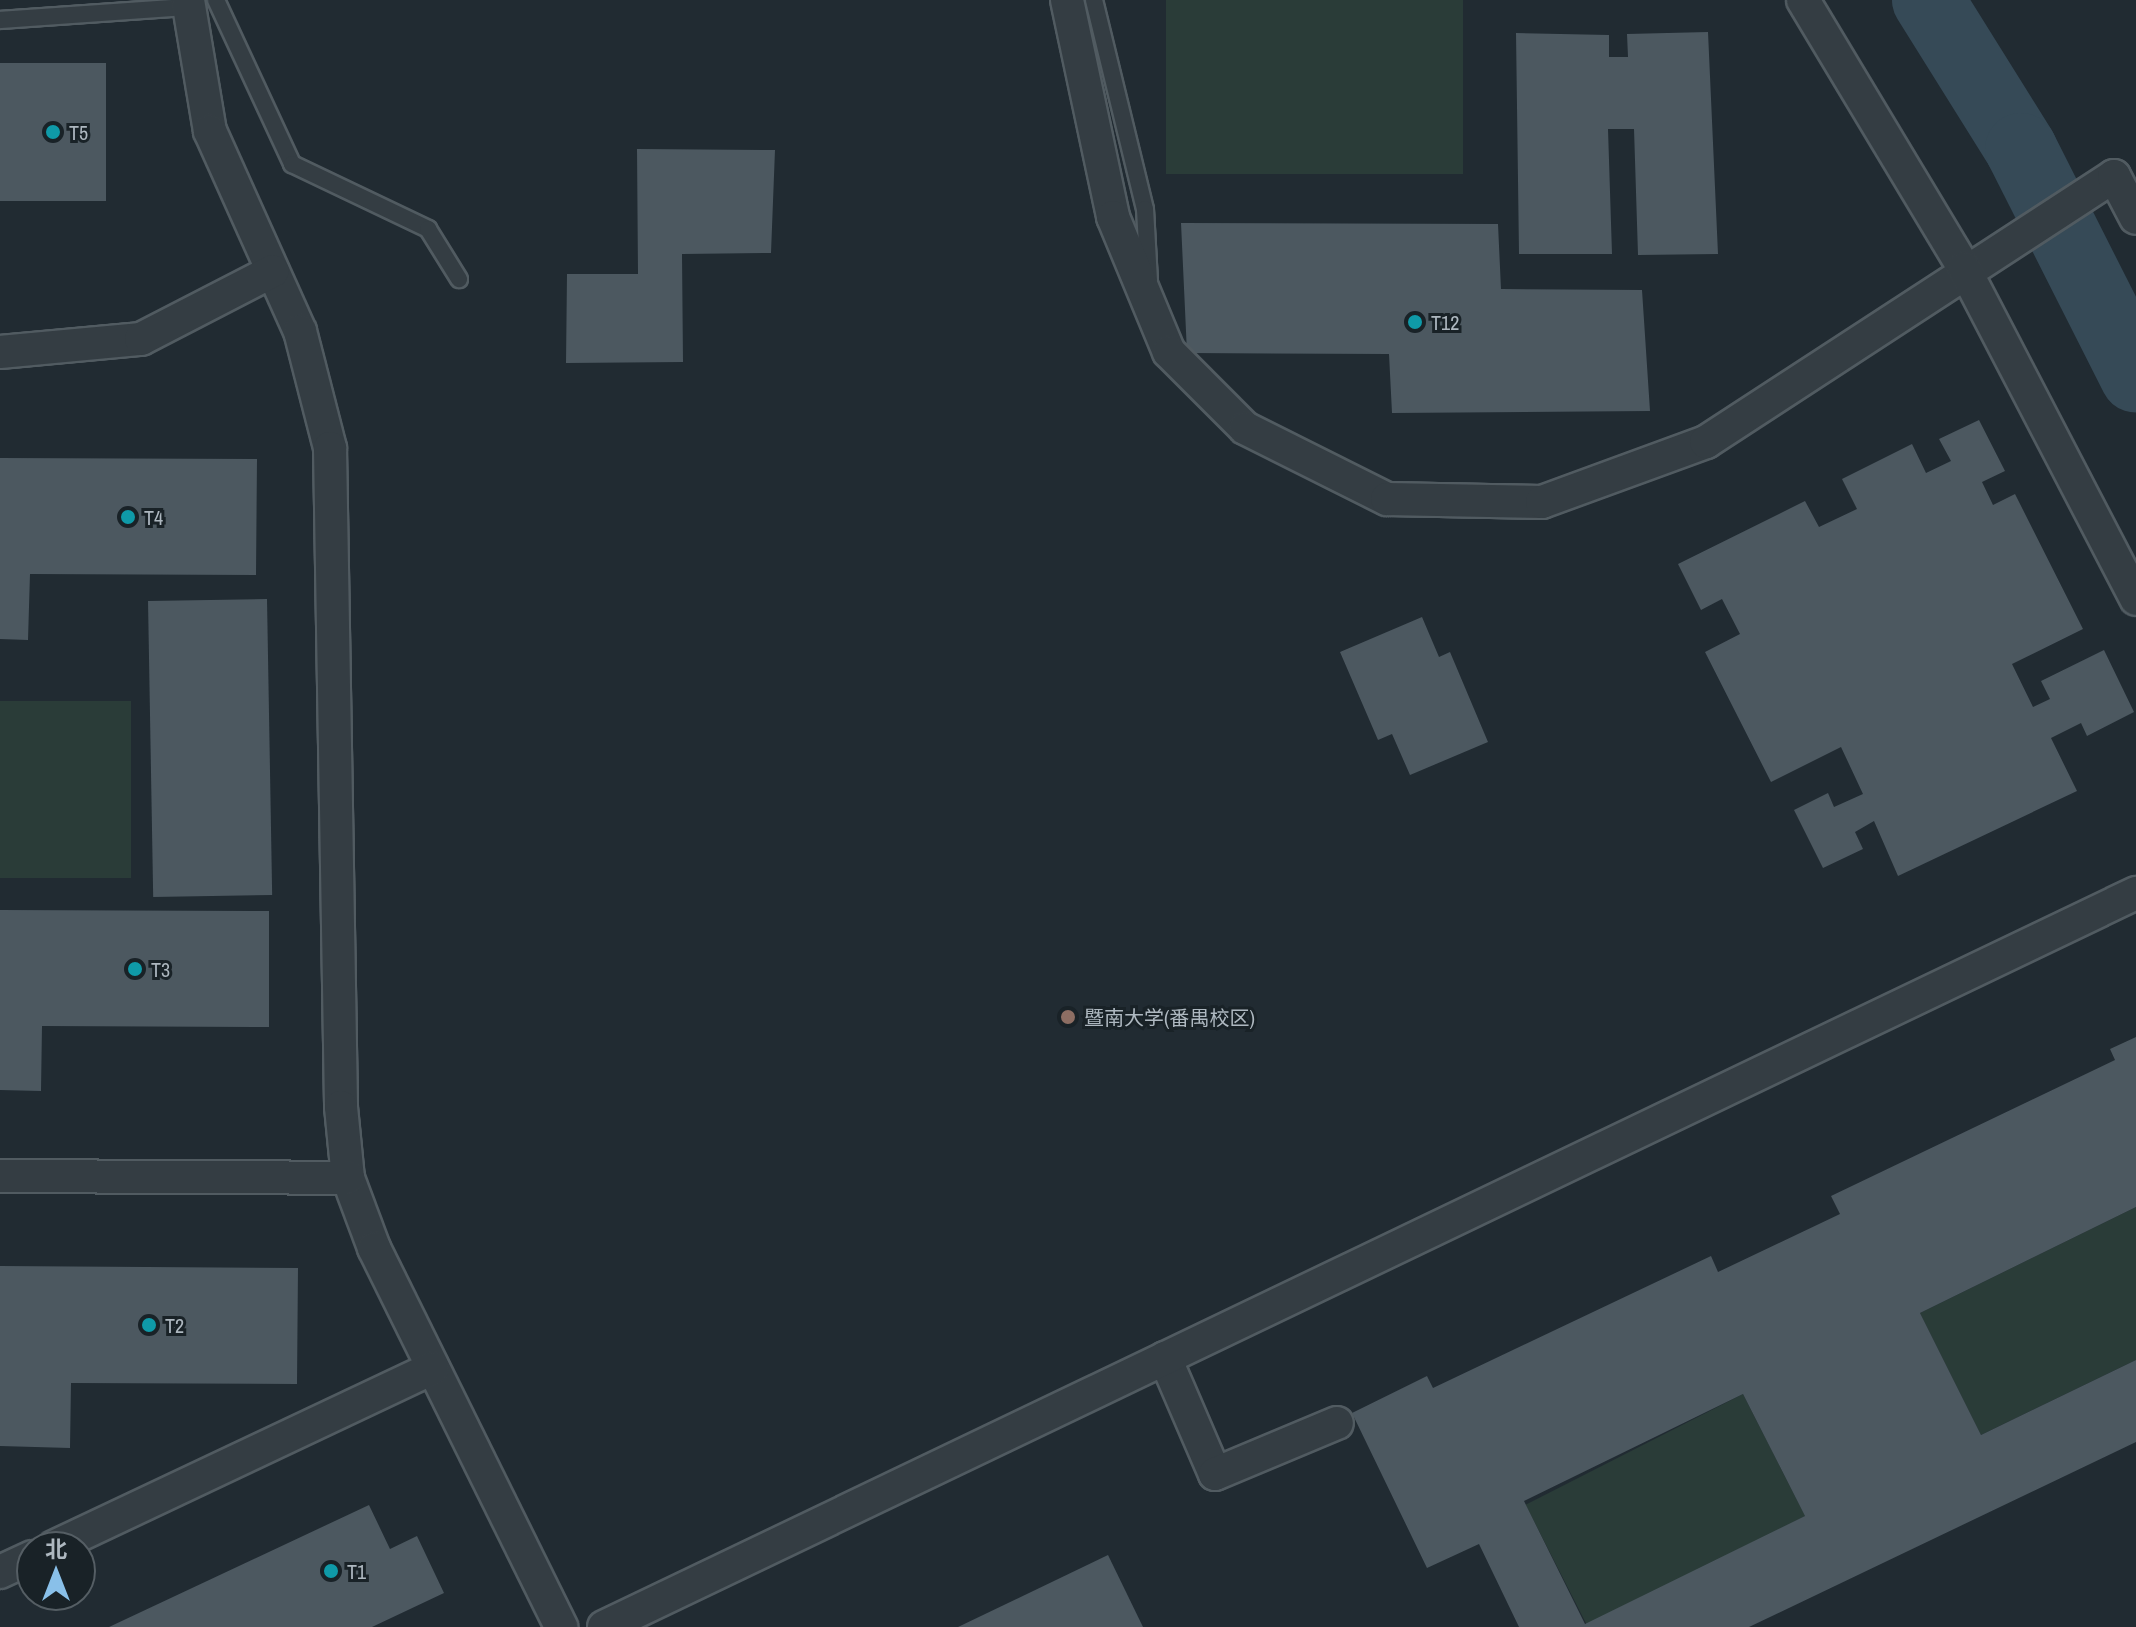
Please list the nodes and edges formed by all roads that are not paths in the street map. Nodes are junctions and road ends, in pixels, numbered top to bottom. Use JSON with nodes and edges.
{"nodes":[{"id":1,"x":1067,"y":0,"type":"edge"},
{"id":2,"x":1094,"y":0,"type":"edge"},
{"id":3,"x":1803,"y":0,"type":"edge"},
{"id":4,"x":197,"y":2,"type":"edge"},
{"id":5,"x":0,"y":20,"type":"edge"},
{"id":6,"x":2136,"y":218,"type":"edge"},
{"id":7,"x":1964,"y":268,"type":"junction"},
{"id":8,"x":273,"y":271,"type":"junction"},
{"id":9,"x":459,"y":279,"type":"dead end"},
{"id":10,"x":1151,"y":311,"type":"junction"},
{"id":11,"x":0,"y":352,"type":"edge"},
{"id":12,"x":2136,"y":599,"type":"edge"},
{"id":13,"x":2136,"y":893,"type":"edge"},
{"id":14,"x":0,"y":1176,"type":"edge"},
{"id":15,"x":348,"y":1178,"type":"junction"},
{"id":16,"x":1165,"y":1358,"type":"junction"},
{"id":17,"x":433,"y":1368,"type":"junction"},
{"id":18,"x":1337,"y":1423,"type":"dead end"},
{"id":19,"x":88,"y":1531,"type":"edge"},
{"id":20,"x":561,"y":1627,"type":"edge"},
{"id":21,"x":604,"y":1627,"type":"edge"}],
"edges":[{"from":1,"to":10,"type":"street"},
{"from":2,"to":10,"type":"lane"},
{"from":3,"to":7,"type":"street"},
{"from":4,"to":5,"type":"lane"},
{"from":4,"to":8,"type":"street"},
{"from":4,"to":9,"type":"lane"},
{"from":6,"to":7,"type":"street"},
{"from":7,"to":10,"type":"street"},
{"from":7,"to":12,"type":"street"},
{"from":8,"to":11,"type":"street"},
{"from":8,"to":15,"type":"street"},
{"from":13,"to":16,"type":"street"},
{"from":14,"to":15,"type":"street"},
{"from":15,"to":17,"type":"street"},
{"from":16,"to":18,"type":"street"},
{"from":16,"to":21,"type":"street"},
{"from":17,"to":19,"type":"street"},
{"from":17,"to":20,"type":"street"}]}
